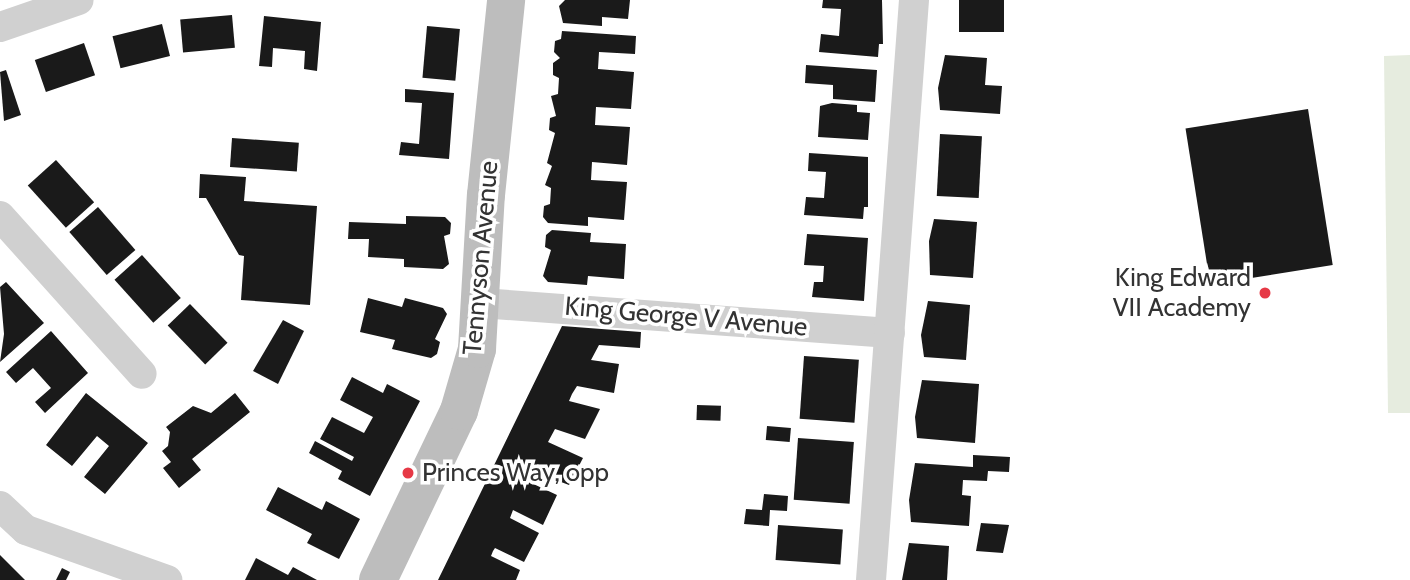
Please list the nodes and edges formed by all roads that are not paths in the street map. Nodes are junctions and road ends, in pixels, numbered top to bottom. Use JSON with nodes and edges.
{"nodes":[{"id":1,"x":79,"y":0,"type":"edge"},
{"id":2,"x":505,"y":0,"type":"edge"},
{"id":3,"x":914,"y":0,"type":"edge"},
{"id":4,"x":0,"y":27,"type":"edge"},
{"id":5,"x":0,"y":216,"type":"edge"},
{"id":6,"x":481,"y":303,"type":"junction"},
{"id":7,"x":890,"y":333,"type":"junction"},
{"id":8,"x":142,"y":374,"type":"dead end"},
{"id":9,"x":0,"y":506,"type":"edge"},
{"id":10,"x":167,"y":580,"type":"edge"},
{"id":11,"x":378,"y":580,"type":"edge"},
{"id":12,"x":871,"y":580,"type":"edge"}],
"edges":[{"from":1,"to":4,"type":"street"},
{"from":2,"to":6,"type":"main road","name":"Tennyson Avenue"},
{"from":3,"to":7,"type":"street"},
{"from":5,"to":8,"type":"street"},
{"from":6,"to":7,"type":"street","name":"King George V Avenue"},
{"from":6,"to":11,"type":"main road","name":"Tennyson Avenue"},
{"from":7,"to":12,"type":"street"},
{"from":9,"to":10,"type":"street"}]}
